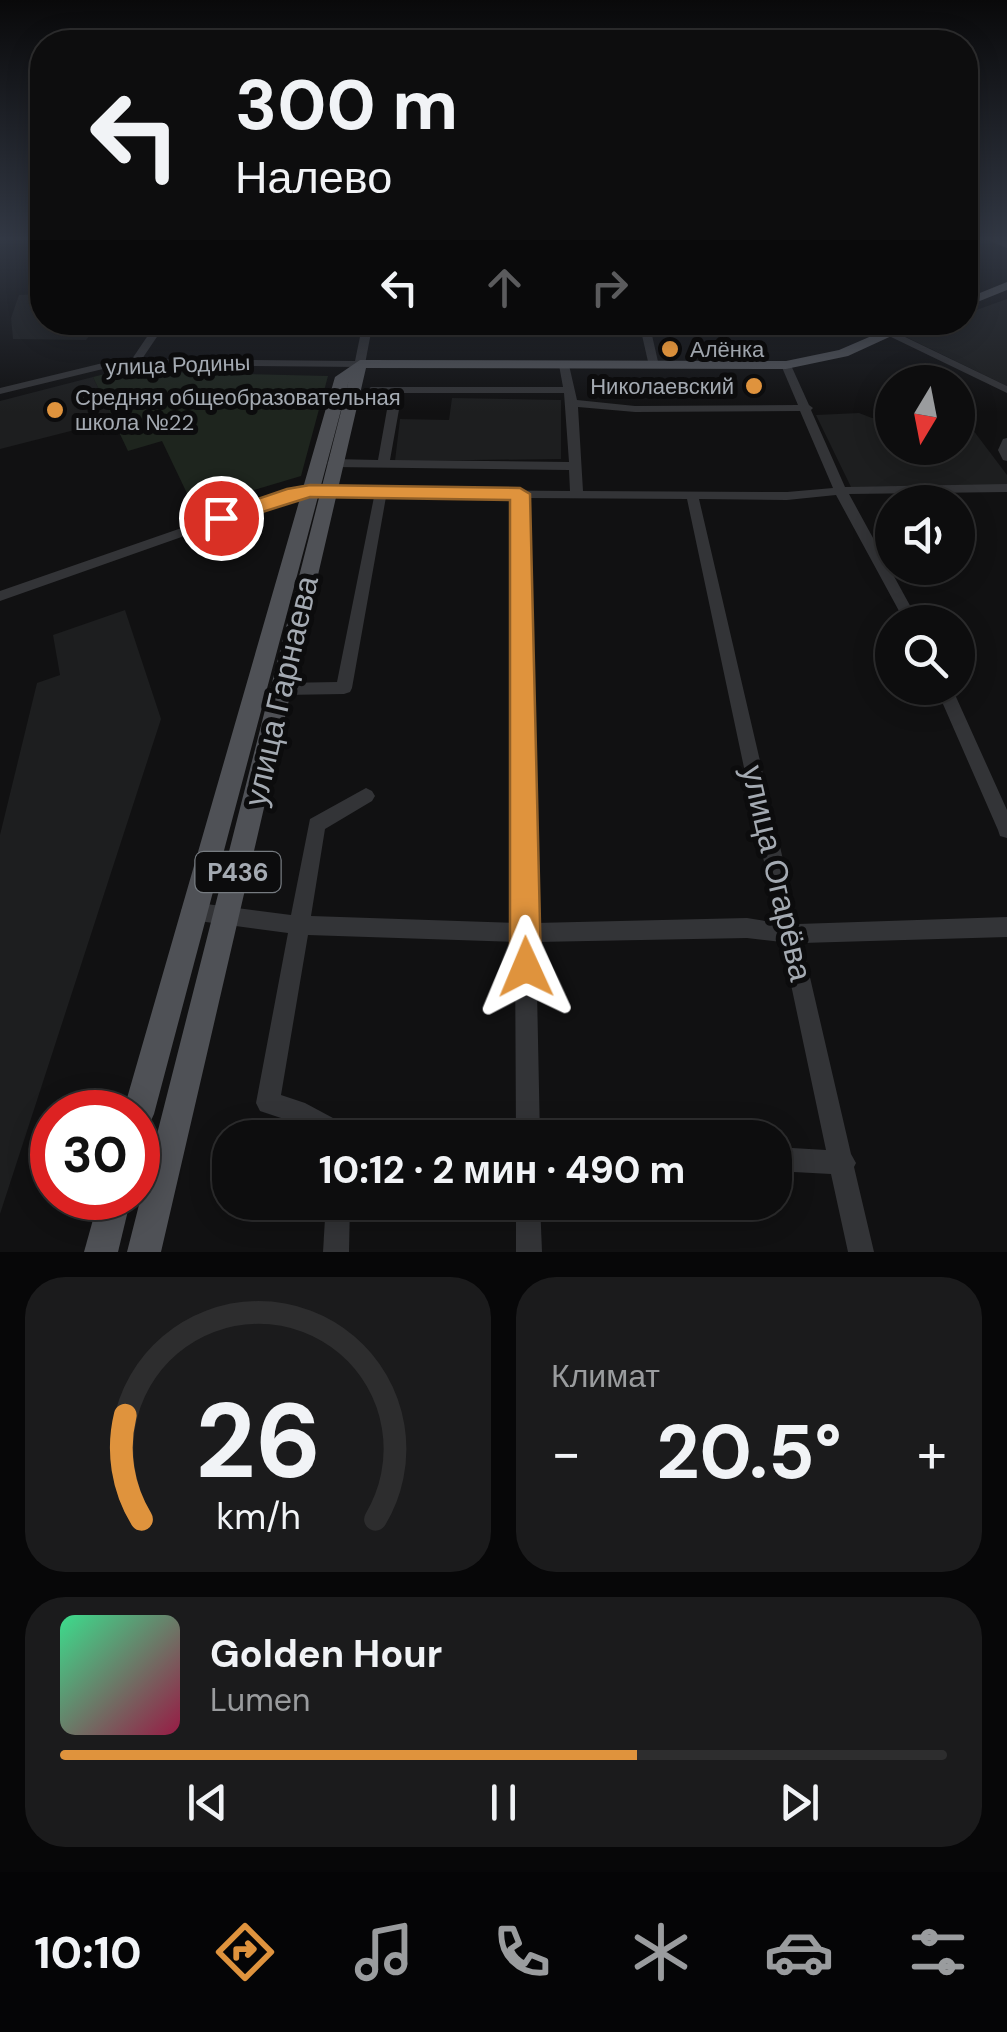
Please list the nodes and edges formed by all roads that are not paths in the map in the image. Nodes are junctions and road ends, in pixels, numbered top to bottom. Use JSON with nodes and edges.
{"nodes":[{"id":1,"x":153,"y":335,"type":"edge"},
{"id":2,"x":366,"y":335,"type":"edge"},
{"id":3,"x":647,"y":335,"type":"edge"},
{"id":4,"x":887,"y":335,"type":"edge"},
{"id":5,"x":892,"y":335,"type":"edge"},
{"id":6,"x":135,"y":362,"type":"junction"},
{"id":7,"x":360,"y":364,"type":"junction"},
{"id":8,"x":440,"y":364,"type":"junction"},
{"id":9,"x":564,"y":366,"type":"junction"},
{"id":10,"x":654,"y":366,"type":"junction"},
{"id":11,"x":786,"y":366,"type":"junction"},
{"id":12,"x":0,"y":390,"type":"edge"},
{"id":13,"x":371,"y":390,"type":"dead end"},
{"id":14,"x":436,"y":390,"type":"junction"},
{"id":15,"x":1007,"y":390,"type":"edge"},
{"id":16,"x":571,"y":397,"type":"junction"},
{"id":17,"x":394,"y":404,"type":"dead end"},
{"id":18,"x":807,"y":408,"type":"junction"},
{"id":19,"x":1007,"y":442,"type":"edge"},
{"id":20,"x":1007,"y":458,"type":"edge"},
{"id":21,"x":333,"y":463,"type":"junction"},
{"id":22,"x":382,"y":464,"type":"junction"},
{"id":23,"x":576,"y":466,"type":"junction"},
{"id":24,"x":1007,"y":488,"type":"edge"},
{"id":25,"x":318,"y":491,"type":"junction"},
{"id":26,"x":381,"y":492,"type":"junction"},
{"id":27,"x":842,"y":492,"type":"junction"},
{"id":28,"x":520,"y":494,"type":"junction"},
{"id":29,"x":578,"y":494,"type":"junction"},
{"id":30,"x":692,"y":495,"type":"junction"},
{"id":31,"x":0,"y":596,"type":"edge"},
{"id":32,"x":903,"y":605,"type":"edge"},
{"id":33,"x":282,"y":689,"type":"junction"},
{"id":34,"x":952,"y":705,"type":"edge"},
{"id":35,"x":366,"y":796,"type":"dead end"},
{"id":36,"x":1007,"y":830,"type":"edge"},
{"id":37,"x":191,"y":911,"type":"junction"},
{"id":38,"x":228,"y":914,"type":"junction"},
{"id":39,"x":299,"y":925,"type":"junction"},
{"id":40,"x":1007,"y":927,"type":"edge"},
{"id":41,"x":525,"y":933,"type":"junction"},
{"id":42,"x":790,"y":934,"type":"junction"},
{"id":43,"x":144,"y":1090,"type":"edge"},
{"id":44,"x":313,"y":1120,"type":"edge"},
{"id":45,"x":528,"y":1120,"type":"edge"},
{"id":46,"x":792,"y":1160,"type":"edge"},
{"id":47,"x":844,"y":1164,"type":"junction"},
{"id":48,"x":109,"y":1220,"type":"edge"},
{"id":49,"x":337,"y":1220,"type":"edge"},
{"id":50,"x":528,"y":1220,"type":"edge"},
{"id":51,"x":101,"y":1252,"type":"edge"},
{"id":52,"x":144,"y":1252,"type":"edge"},
{"id":53,"x":336,"y":1252,"type":"edge"},
{"id":54,"x":528,"y":1252,"type":"edge"},
{"id":55,"x":861,"y":1252,"type":"edge"}],
"edges":[{"from":1,"to":6,"type":"street"},
{"from":2,"to":7,"type":"street","name":"улица Гарнаева"},
{"from":3,"to":10,"type":"street"},
{"from":4,"to":11,"type":"main road"},
{"from":5,"to":15,"type":"street"},
{"from":6,"to":7,"type":"street","name":"улица Родины"},
{"from":6,"to":12,"type":"street","name":"улица Родины"},
{"from":7,"to":8,"type":"main road"},
{"from":7,"to":21,"type":"main road","name":"улица Гарнаева","number":"P436"},
{"from":7,"to":25,"type":"main road","name":"улица Гарнаева"},
{"from":8,"to":9,"type":"main road"},
{"from":8,"to":14,"type":"street"},
{"from":9,"to":10,"type":"main road"},
{"from":9,"to":16,"type":"street"},
{"from":10,"to":11,"type":"main road"},
{"from":11,"to":18,"type":"street"},
{"from":13,"to":14,"type":"street"},
{"from":14,"to":16,"type":"street"},
{"from":16,"to":18,"type":"street"},
{"from":16,"to":23,"type":"street"},
{"from":17,"to":22,"type":"street"},
{"from":18,"to":27,"type":"street"},
{"from":19,"to":20,"type":"street"},
{"from":21,"to":22,"type":"street"},
{"from":21,"to":25,"type":"main road","name":"улица Гарнаева","number":"P436"},
{"from":22,"to":23,"type":"street"},
{"from":23,"to":29,"type":"street"},
{"from":24,"to":27,"type":"street"},
{"from":25,"to":26,"type":"street"},
{"from":25,"to":31,"type":"street"},
{"from":25,"to":33,"type":"main road","name":"улица Гарнаева","number":"P436"},
{"from":25,"to":37,"type":"main road","name":"улица Гарнаева"},
{"from":26,"to":28,"type":"street"},
{"from":26,"to":33,"type":"street"},
{"from":27,"to":30,"type":"street"},
{"from":27,"to":32,"type":"street"},
{"from":28,"to":29,"type":"street"},
{"from":28,"to":41,"type":"street"},
{"from":29,"to":30,"type":"street"},
{"from":30,"to":42,"type":"street","name":"улица Огарёва"},
{"from":33,"to":38,"type":"main road","name":"улица Гарнаева","number":"P436"},
{"from":34,"to":36,"type":"street"},
{"from":35,"to":39,"type":"street"},
{"from":37,"to":38,"type":"street"},
{"from":37,"to":43,"type":"main road","name":"улица Гарнаева"},
{"from":38,"to":39,"type":"street"},
{"from":38,"to":52,"type":"main road","name":"улица Гарнаева","number":"P436"},
{"from":39,"to":41,"type":"street"},
{"from":39,"to":44,"type":"street"},
{"from":40,"to":42,"type":"street"},
{"from":41,"to":42,"type":"street"},
{"from":41,"to":45,"type":"street"},
{"from":42,"to":47,"type":"street","name":"улица Огарёва"},
{"from":46,"to":47,"type":"street"},
{"from":47,"to":55,"type":"street","name":"улица Огарёва"},
{"from":48,"to":51,"type":"main road"},
{"from":49,"to":53,"type":"street"},
{"from":50,"to":54,"type":"street"}]}
